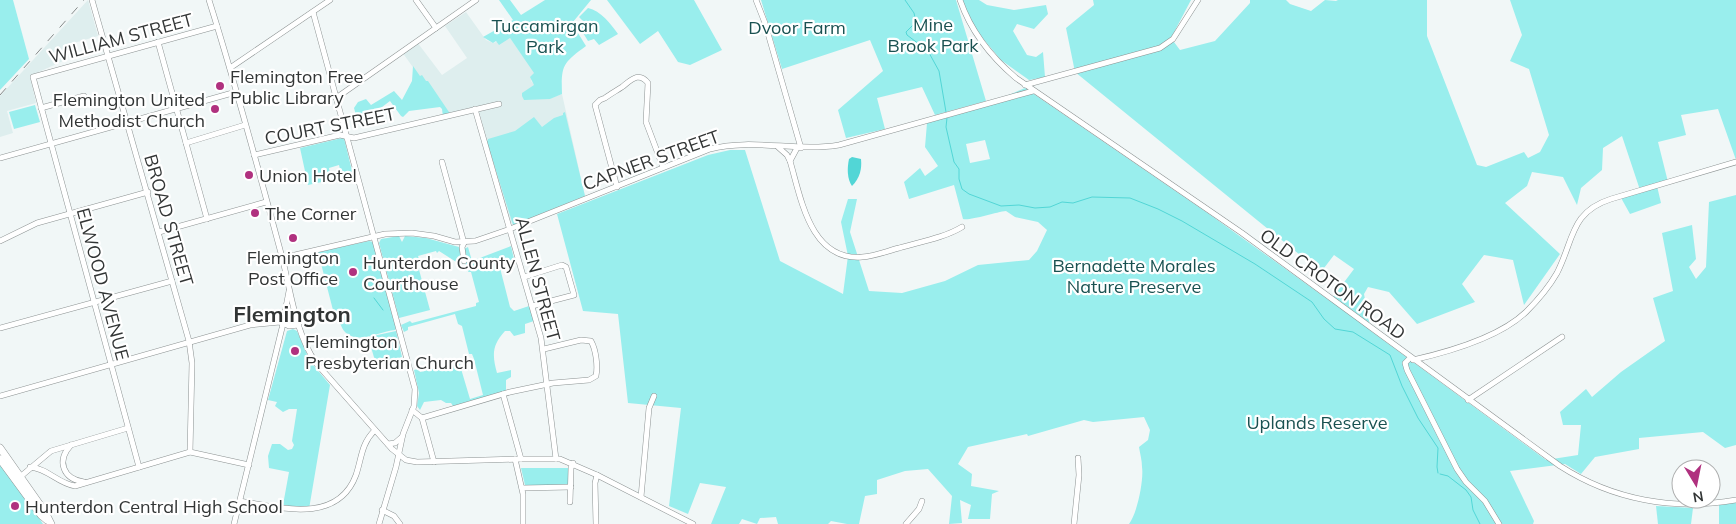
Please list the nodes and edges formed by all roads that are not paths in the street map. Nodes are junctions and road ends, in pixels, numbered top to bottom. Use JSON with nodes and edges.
{"nodes":[{"id":1,"x":92,"y":0,"type":"edge"},
{"id":2,"x":209,"y":0,"type":"edge"},
{"id":3,"x":330,"y":0,"type":"edge"},
{"id":4,"x":416,"y":0,"type":"edge"},
{"id":5,"x":476,"y":0,"type":"edge"},
{"id":6,"x":756,"y":0,"type":"edge"},
{"id":7,"x":960,"y":0,"type":"edge"},
{"id":8,"x":1198,"y":0,"type":"edge"},
{"id":9,"x":313,"y":12,"type":"junction"},
{"id":10,"x":217,"y":26,"type":"junction"},
{"id":11,"x":436,"y":28,"type":"junction"},
{"id":12,"x":158,"y":42,"type":"junction"},
{"id":13,"x":108,"y":55,"type":"junction"},
{"id":14,"x":230,"y":68,"type":"junction"},
{"id":15,"x":33,"y":77,"type":"joint"},
{"id":16,"x":1026,"y":85,"type":"junction"},
{"id":17,"x":1033,"y":91,"type":"junction"},
{"id":18,"x":236,"y":92,"type":"junction"},
{"id":19,"x":84,"y":96,"type":"dead end"},
{"id":20,"x":336,"y":98,"type":"junction"},
{"id":21,"x":499,"y":104,"type":"dead end"},
{"id":22,"x":41,"y":108,"type":"junction"},
{"id":23,"x":176,"y":109,"type":"junction"},
{"id":24,"x":476,"y":109,"type":"junction"},
{"id":25,"x":127,"y":123,"type":"junction"},
{"id":26,"x":245,"y":125,"type":"junction"},
{"id":27,"x":347,"y":136,"type":"junction"},
{"id":28,"x":186,"y":143,"type":"junction"},
{"id":29,"x":51,"y":144,"type":"junction"},
{"id":30,"x":778,"y":147,"type":"junction"},
{"id":31,"x":799,"y":148,"type":"junction"},
{"id":32,"x":254,"y":155,"type":"junction"},
{"id":33,"x":0,"y":158,"type":"edge"},
{"id":34,"x":790,"y":161,"type":"junction"},
{"id":35,"x":442,"y":162,"type":"dead end"},
{"id":36,"x":1736,"y":162,"type":"edge"},
{"id":37,"x":663,"y":167,"type":"junction"},
{"id":38,"x":617,"y":187,"type":"junction"},
{"id":39,"x":148,"y":192,"type":"junction"},
{"id":40,"x":266,"y":202,"type":"junction"},
{"id":41,"x":69,"y":214,"type":"junction"},
{"id":42,"x":207,"y":219,"type":"junction"},
{"id":43,"x":962,"y":227,"type":"dead end"},
{"id":44,"x":510,"y":230,"type":"junction"},
{"id":45,"x":159,"y":232,"type":"junction"},
{"id":46,"x":374,"y":237,"type":"junction"},
{"id":47,"x":0,"y":241,"type":"edge"},
{"id":48,"x":464,"y":243,"type":"junction"},
{"id":49,"x":282,"y":258,"type":"junction"},
{"id":50,"x":464,"y":261,"type":"dead end"},
{"id":51,"x":524,"y":277,"type":"junction"},
{"id":52,"x":172,"y":281,"type":"junction"},
{"id":53,"x":290,"y":288,"type":"junction"},
{"id":54,"x":93,"y":302,"type":"junction"},
{"id":55,"x":532,"y":306,"type":"junction"},
{"id":56,"x":283,"y":322,"type":"junction"},
{"id":57,"x":299,"y":325,"type":"junction"},
{"id":58,"x":0,"y":328,"type":"edge"},
{"id":59,"x":1562,"y":337,"type":"dead end"},
{"id":60,"x":189,"y":342,"type":"junction"},
{"id":61,"x":544,"y":350,"type":"junction"},
{"id":62,"x":1412,"y":359,"type":"junction"},
{"id":63,"x":110,"y":364,"type":"junction"},
{"id":64,"x":548,"y":384,"type":"junction"},
{"id":65,"x":503,"y":394,"type":"junction"},
{"id":66,"x":0,"y":396,"type":"edge"},
{"id":67,"x":654,"y":396,"type":"dead end"},
{"id":68,"x":1468,"y":400,"type":"junction"},
{"id":69,"x":412,"y":410,"type":"junction"},
{"id":70,"x":422,"y":418,"type":"junction"},
{"id":71,"x":128,"y":428,"type":"junction"},
{"id":72,"x":375,"y":430,"type":"junction"},
{"id":73,"x":402,"y":437,"type":"junction"},
{"id":74,"x":72,"y":444,"type":"junction"},
{"id":75,"x":388,"y":444,"type":"junction"},
{"id":76,"x":0,"y":448,"type":"edge"},
{"id":77,"x":51,"y":451,"type":"junction"},
{"id":78,"x":190,"y":452,"type":"junction"},
{"id":79,"x":398,"y":455,"type":"junction"},
{"id":80,"x":43,"y":457,"type":"junction"},
{"id":81,"x":1078,"y":458,"type":"dead end"},
{"id":82,"x":0,"y":459,"type":"edge"},
{"id":83,"x":518,"y":459,"type":"junction"},
{"id":84,"x":556,"y":459,"type":"junction"},
{"id":85,"x":63,"y":460,"type":"junction"},
{"id":86,"x":434,"y":462,"type":"junction"},
{"id":87,"x":573,"y":463,"type":"junction"},
{"id":88,"x":249,"y":465,"type":"junction"},
{"id":89,"x":30,"y":467,"type":"junction"},
{"id":90,"x":139,"y":467,"type":"junction"},
{"id":91,"x":45,"y":470,"type":"junction"},
{"id":92,"x":65,"y":472,"type":"junction"},
{"id":93,"x":597,"y":475,"type":"junction"},
{"id":94,"x":20,"y":477,"type":"junction"},
{"id":95,"x":62,"y":482,"type":"junction"},
{"id":96,"x":86,"y":482,"type":"junction"},
{"id":97,"x":571,"y":487,"type":"junction"},
{"id":98,"x":522,"y":488,"type":"junction"},
{"id":99,"x":641,"y":497,"type":"junction"},
{"id":100,"x":1736,"y":500,"type":"edge"},
{"id":101,"x":240,"y":501,"type":"junction"},
{"id":102,"x":922,"y":501,"type":"dead end"},
{"id":103,"x":570,"y":502,"type":"dead end"},
{"id":104,"x":382,"y":510,"type":"junction"},
{"id":105,"x":51,"y":524,"type":"edge"},
{"id":106,"x":234,"y":524,"type":"edge"},
{"id":107,"x":378,"y":524,"type":"edge"},
{"id":108,"x":400,"y":524,"type":"edge"},
{"id":109,"x":523,"y":524,"type":"edge"},
{"id":110,"x":596,"y":524,"type":"edge"},
{"id":111,"x":693,"y":524,"type":"edge"},
{"id":112,"x":906,"y":524,"type":"edge"},
{"id":113,"x":1074,"y":524,"type":"edge"},
{"id":114,"x":1499,"y":524,"type":"edge"}],
"edges":[{"from":1,"to":13,"type":"street","name":"BROAD STREET"},
{"from":2,"to":10,"type":"street"},
{"from":3,"to":9,"type":"street"},
{"from":4,"to":11,"type":"street"},
{"from":5,"to":11,"type":"street"},
{"from":6,"to":31,"type":"street"},
{"from":7,"to":16,"type":"street","name":"OLD CROTON ROAD"},
{"from":8,"to":16,"type":"street"},
{"from":9,"to":14,"type":"street"},
{"from":9,"to":20,"type":"street"},
{"from":10,"to":12,"type":"street","name":"WILLIAM STREET"},
{"from":10,"to":14,"type":"street"},
{"from":11,"to":20,"type":"street"},
{"from":12,"to":13,"type":"street","name":"WILLIAM STREET"},
{"from":12,"to":23,"type":"street"},
{"from":13,"to":15,"type":"street","name":"WILLIAM STREET"},
{"from":13,"to":25,"type":"street","name":"BROAD STREET"},
{"from":14,"to":18,"type":"street"},
{"from":15,"to":22,"type":"street","name":"ELWOOD AVENUE"},
{"from":16,"to":17,"type":"street","name":"OLD CROTON ROAD"},
{"from":17,"to":31,"type":"street","name":"CAPNER STREET"},
{"from":17,"to":62,"type":"street","name":"OLD CROTON ROAD"},
{"from":18,"to":23,"type":"street"},
{"from":18,"to":26,"type":"street"},
{"from":19,"to":22,"type":"street"},
{"from":20,"to":27,"type":"street"},
{"from":21,"to":24,"type":"street","name":"COURT STREET"},
{"from":22,"to":29,"type":"street","name":"ELWOOD AVENUE"},
{"from":23,"to":25,"type":"street"},
{"from":23,"to":28,"type":"street"},
{"from":24,"to":27,"type":"street","name":"COURT STREET"},
{"from":24,"to":44,"type":"street","name":"ALLEN STREET"},
{"from":25,"to":29,"type":"street"},
{"from":25,"to":39,"type":"street","name":"BROAD STREET"},
{"from":26,"to":28,"type":"street"},
{"from":26,"to":32,"type":"street"},
{"from":27,"to":32,"type":"street","name":"COURT STREET"},
{"from":27,"to":46,"type":"street"},
{"from":28,"to":42,"type":"street"},
{"from":29,"to":33,"type":"street"},
{"from":29,"to":41,"type":"street","name":"ELWOOD AVENUE"},
{"from":30,"to":31,"type":"street","name":"CAPNER STREET"},
{"from":30,"to":34,"type":"street"},
{"from":30,"to":37,"type":"street","name":"CAPNER STREET"},
{"from":31,"to":34,"type":"street"},
{"from":32,"to":40,"type":"street"},
{"from":34,"to":43,"type":"street"},
{"from":35,"to":48,"type":"street"},
{"from":36,"to":62,"type":"street"},
{"from":37,"to":38,"type":"street","name":"CAPNER STREET"},
{"from":37,"to":38,"type":"street"},
{"from":38,"to":44,"type":"street","name":"CAPNER STREET"},
{"from":39,"to":41,"type":"street"},
{"from":39,"to":45,"type":"street","name":"BROAD STREET"},
{"from":40,"to":42,"type":"street"},
{"from":40,"to":49,"type":"street"},
{"from":41,"to":47,"type":"street"},
{"from":41,"to":54,"type":"street","name":"ELWOOD AVENUE"},
{"from":42,"to":45,"type":"street"},
{"from":44,"to":48,"type":"street","name":"CAPNER STREET"},
{"from":44,"to":51,"type":"street","name":"ALLEN STREET"},
{"from":45,"to":52,"type":"street","name":"BROAD STREET"},
{"from":46,"to":48,"type":"street","name":"CAPNER STREET"},
{"from":46,"to":49,"type":"street","name":"CAPNER STREET"},
{"from":46,"to":69,"type":"street"},
{"from":48,"to":50,"type":"street"},
{"from":49,"to":53,"type":"street"},
{"from":51,"to":55,"type":"street","name":"ALLEN STREET"},
{"from":51,"to":55,"type":"street"},
{"from":52,"to":54,"type":"street"},
{"from":52,"to":60,"type":"street","name":"BROAD STREET"},
{"from":53,"to":56,"type":"street"},
{"from":53,"to":57,"type":"street"},
{"from":54,"to":58,"type":"street"},
{"from":54,"to":63,"type":"street","name":"ELWOOD AVENUE"},
{"from":55,"to":61,"type":"street","name":"ALLEN STREET"},
{"from":56,"to":57,"type":"street"},
{"from":56,"to":60,"type":"street"},
{"from":56,"to":88,"type":"street"},
{"from":57,"to":72,"type":"street"},
{"from":59,"to":68,"type":"street"},
{"from":60,"to":63,"type":"street"},
{"from":60,"to":78,"type":"street","name":"BROAD STREET"},
{"from":61,"to":64,"type":"street","name":"ALLEN STREET"},
{"from":61,"to":64,"type":"street"},
{"from":62,"to":68,"type":"street","name":"OLD CROTON ROAD"},
{"from":62,"to":114,"type":"street"},
{"from":63,"to":66,"type":"street"},
{"from":63,"to":71,"type":"street","name":"ELWOOD AVENUE"},
{"from":64,"to":65,"type":"street"},
{"from":64,"to":84,"type":"street","name":"ALLEN STREET"},
{"from":65,"to":70,"type":"street"},
{"from":65,"to":83,"type":"street"},
{"from":67,"to":99,"type":"street"},
{"from":68,"to":100,"type":"street","name":"OLD CROTON ROAD"},
{"from":69,"to":70,"type":"street"},
{"from":69,"to":73,"type":"street"},
{"from":70,"to":86,"type":"street"},
{"from":71,"to":74,"type":"street"},
{"from":71,"to":90,"type":"street","name":"ELWOOD AVENUE"},
{"from":72,"to":75,"type":"street"},
{"from":72,"to":101,"type":"street"},
{"from":73,"to":75,"type":"street"},
{"from":73,"to":79,"type":"street"},
{"from":74,"to":77,"type":"street"},
{"from":74,"to":85,"type":"street"},
{"from":75,"to":79,"type":"street"},
{"from":76,"to":94,"type":"highway"},
{"from":77,"to":80,"type":"street"},
{"from":77,"to":85,"type":"street"},
{"from":78,"to":88,"type":"street"},
{"from":78,"to":90,"type":"street"},
{"from":79,"to":86,"type":"street"},
{"from":79,"to":104,"type":"street"},
{"from":80,"to":89,"type":"street"},
{"from":80,"to":91,"type":"street"},
{"from":81,"to":113,"type":"street"},
{"from":82,"to":105,"type":"highway"},
{"from":83,"to":84,"type":"street"},
{"from":83,"to":86,"type":"street"},
{"from":83,"to":98,"type":"street"},
{"from":84,"to":87,"type":"street"},
{"from":85,"to":92,"type":"street"},
{"from":87,"to":93,"type":"street"},
{"from":87,"to":97,"type":"street"},
{"from":88,"to":101,"type":"street"},
{"from":89,"to":91,"type":"street"},
{"from":89,"to":94,"type":"street"},
{"from":90,"to":96,"type":"street"},
{"from":91,"to":95,"type":"street"},
{"from":92,"to":95,"type":"street"},
{"from":92,"to":96,"type":"street"},
{"from":93,"to":99,"type":"street"},
{"from":93,"to":110,"type":"street"},
{"from":94,"to":105,"type":"highway"},
{"from":95,"to":96,"type":"street"},
{"from":97,"to":98,"type":"street"},
{"from":97,"to":103,"type":"street"},
{"from":98,"to":109,"type":"street"},
{"from":99,"to":111,"type":"street"},
{"from":101,"to":106,"type":"street"},
{"from":102,"to":112,"type":"street"},
{"from":104,"to":107,"type":"street"},
{"from":104,"to":108,"type":"street"}]}
